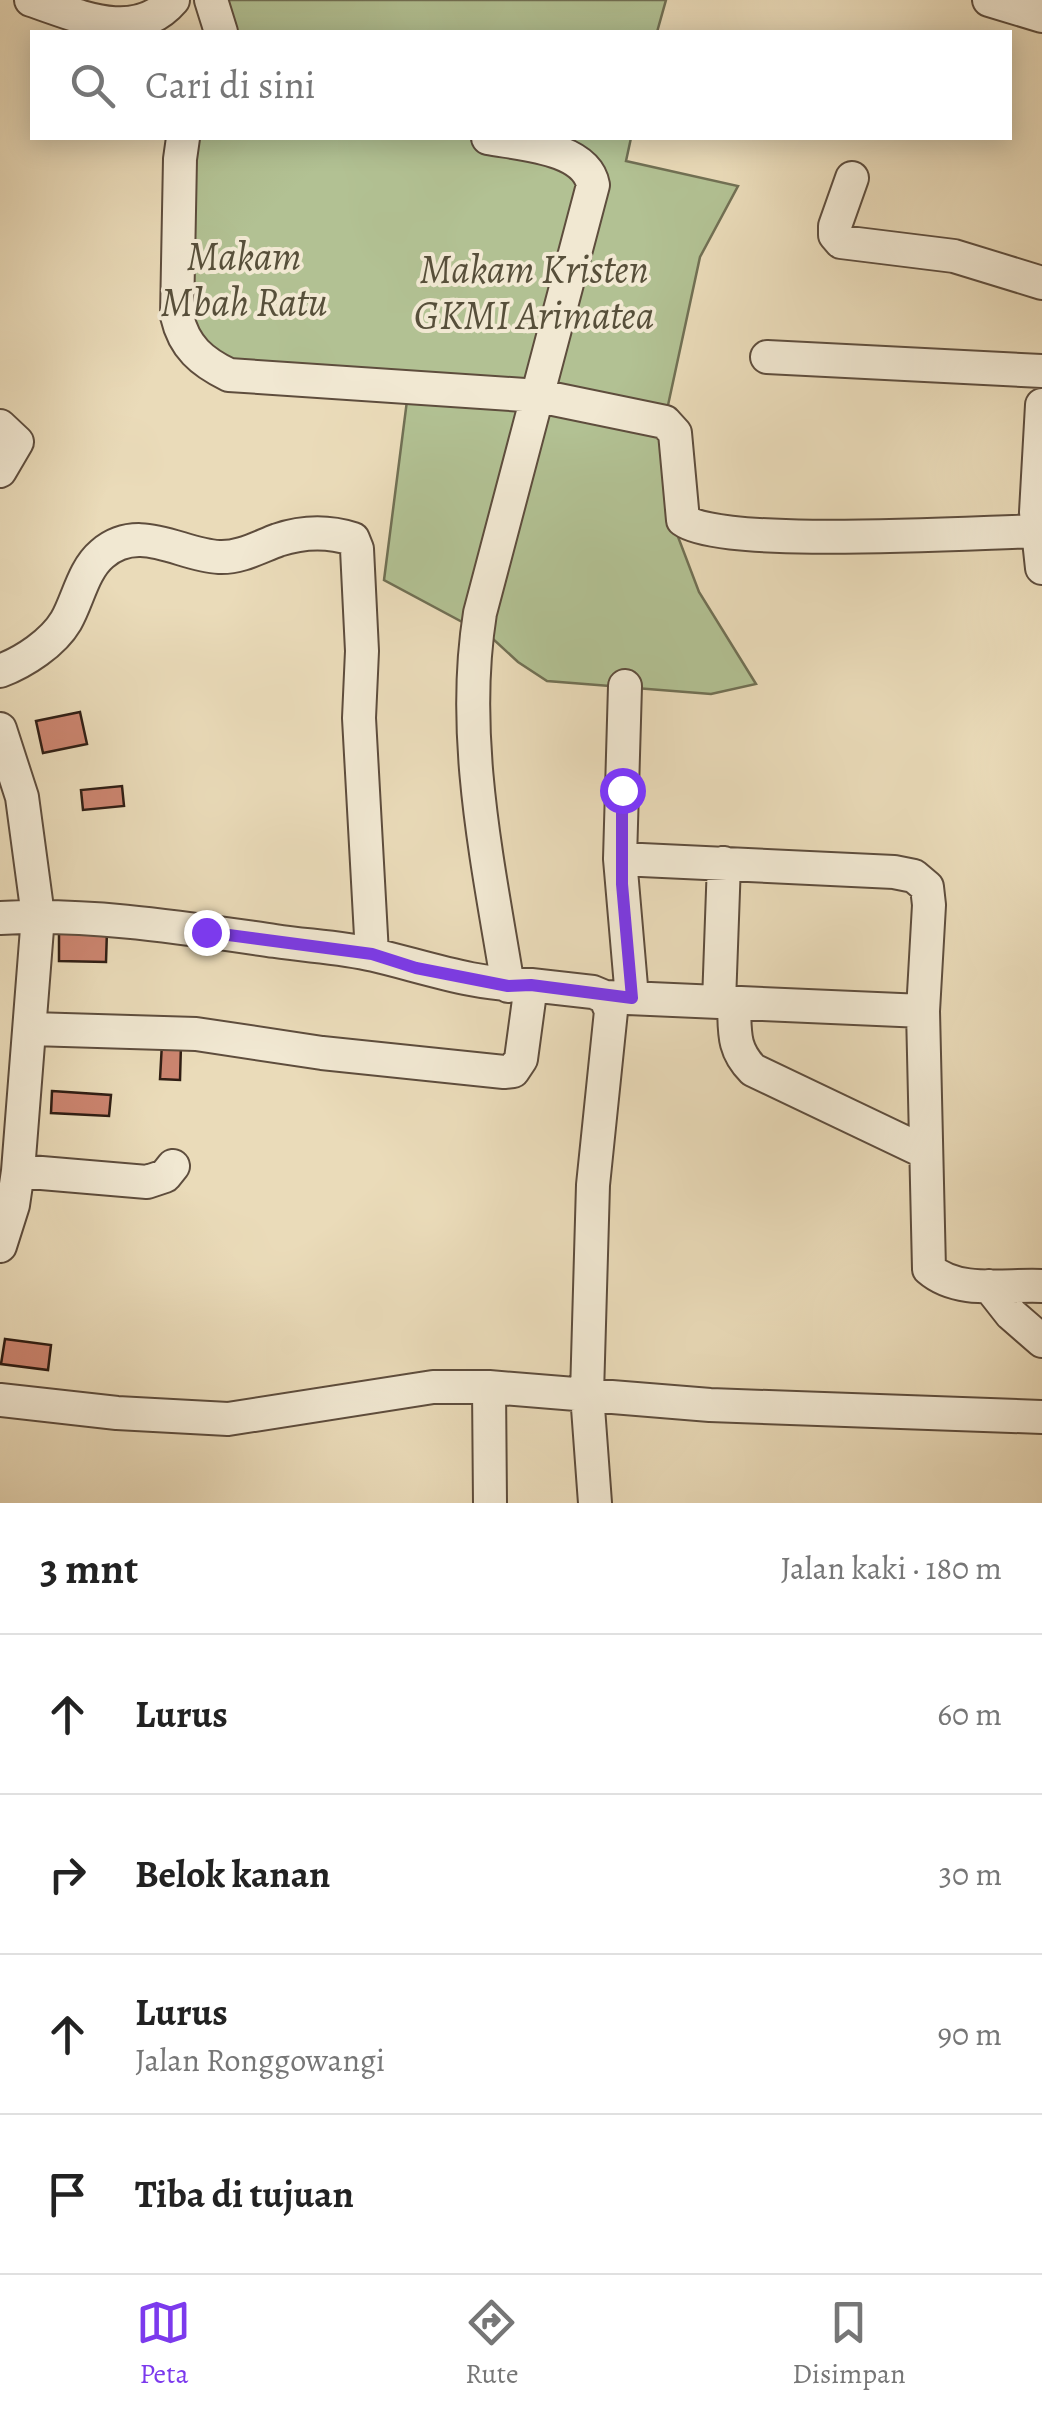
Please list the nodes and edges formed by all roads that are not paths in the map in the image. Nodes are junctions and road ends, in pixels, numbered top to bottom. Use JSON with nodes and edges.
{"nodes":[{"id":1,"x":31,"y":0,"type":"edge"},
{"id":2,"x":172,"y":0,"type":"edge"},
{"id":3,"x":210,"y":0,"type":"edge"},
{"id":4,"x":989,"y":0,"type":"edge"},
{"id":5,"x":1042,"y":16,"type":"edge"},
{"id":6,"x":219,"y":30,"type":"edge"},
{"id":7,"x":183,"y":140,"type":"edge"},
{"id":8,"x":498,"y":140,"type":"edge"},
{"id":9,"x":852,"y":178,"type":"dead end"},
{"id":10,"x":1042,"y":283,"type":"edge"},
{"id":11,"x":767,"y":357,"type":"dead end"},
{"id":12,"x":1042,"y":371,"type":"edge"},
{"id":13,"x":539,"y":396,"type":"junction"},
{"id":14,"x":1042,"y":406,"type":"edge"},
{"id":15,"x":0,"y":426,"type":"edge"},
{"id":16,"x":0,"y":471,"type":"edge"},
{"id":17,"x":1040,"y":531,"type":"edge"},
{"id":18,"x":1042,"y":568,"type":"edge"},
{"id":19,"x":0,"y":671,"type":"edge"},
{"id":20,"x":625,"y":686,"type":"dead end"},
{"id":21,"x":0,"y":728,"type":"edge"},
{"id":22,"x":620,"y":859,"type":"junction"},
{"id":23,"x":724,"y":864,"type":"junction"},
{"id":24,"x":38,"y":916,"type":"junction"},
{"id":25,"x":0,"y":918,"type":"edge"},
{"id":26,"x":372,"y":954,"type":"junction"},
{"id":27,"x":520,"y":985,"type":"junction"},
{"id":28,"x":618,"y":997,"type":"junction"},
{"id":29,"x":726,"y":1002,"type":"junction"},
{"id":30,"x":923,"y":1011,"type":"junction"},
{"id":31,"x":32,"y":1030,"type":"junction"},
{"id":32,"x":924,"y":1152,"type":"junction"},
{"id":33,"x":173,"y":1166,"type":"dead end"},
{"id":34,"x":18,"y":1171,"type":"junction"},
{"id":35,"x":3,"y":1230,"type":"edge"},
{"id":36,"x":989,"y":1286,"type":"junction"},
{"id":37,"x":1042,"y":1286,"type":"edge"},
{"id":38,"x":1042,"y":1341,"type":"edge"},
{"id":39,"x":489,"y":1387,"type":"junction"},
{"id":40,"x":586,"y":1394,"type":"junction"},
{"id":41,"x":0,"y":1400,"type":"edge"},
{"id":42,"x":1042,"y":1418,"type":"edge"},
{"id":43,"x":490,"y":1503,"type":"edge"},
{"id":44,"x":596,"y":1503,"type":"edge"}],
"edges":[{"from":1,"to":2,"type":"street"},
{"from":3,"to":6,"type":"street"},
{"from":4,"to":5,"type":"street"},
{"from":7,"to":13,"type":"street"},
{"from":8,"to":13,"type":"street"},
{"from":9,"to":10,"type":"street"},
{"from":11,"to":12,"type":"street"},
{"from":13,"to":17,"type":"street"},
{"from":13,"to":27,"type":"street"},
{"from":14,"to":17,"type":"street"},
{"from":15,"to":16,"type":"street"},
{"from":17,"to":18,"type":"street"},
{"from":19,"to":26,"type":"street"},
{"from":20,"to":22,"type":"street"},
{"from":21,"to":24,"type":"street"},
{"from":22,"to":23,"type":"street"},
{"from":22,"to":28,"type":"street"},
{"from":23,"to":29,"type":"street"},
{"from":23,"to":30,"type":"street"},
{"from":24,"to":25,"type":"street"},
{"from":24,"to":26,"type":"street"},
{"from":24,"to":31,"type":"street"},
{"from":26,"to":27,"type":"street"},
{"from":27,"to":28,"type":"street"},
{"from":27,"to":31,"type":"street"},
{"from":28,"to":29,"type":"street"},
{"from":28,"to":40,"type":"street"},
{"from":29,"to":30,"type":"street"},
{"from":29,"to":32,"type":"street"},
{"from":30,"to":32,"type":"street"},
{"from":31,"to":34,"type":"street"},
{"from":32,"to":36,"type":"street"},
{"from":33,"to":34,"type":"street"},
{"from":34,"to":35,"type":"street"},
{"from":36,"to":37,"type":"street"},
{"from":36,"to":38,"type":"street"},
{"from":39,"to":40,"type":"street"},
{"from":39,"to":41,"type":"street"},
{"from":39,"to":43,"type":"street"},
{"from":40,"to":42,"type":"street"},
{"from":40,"to":44,"type":"street"}]}
